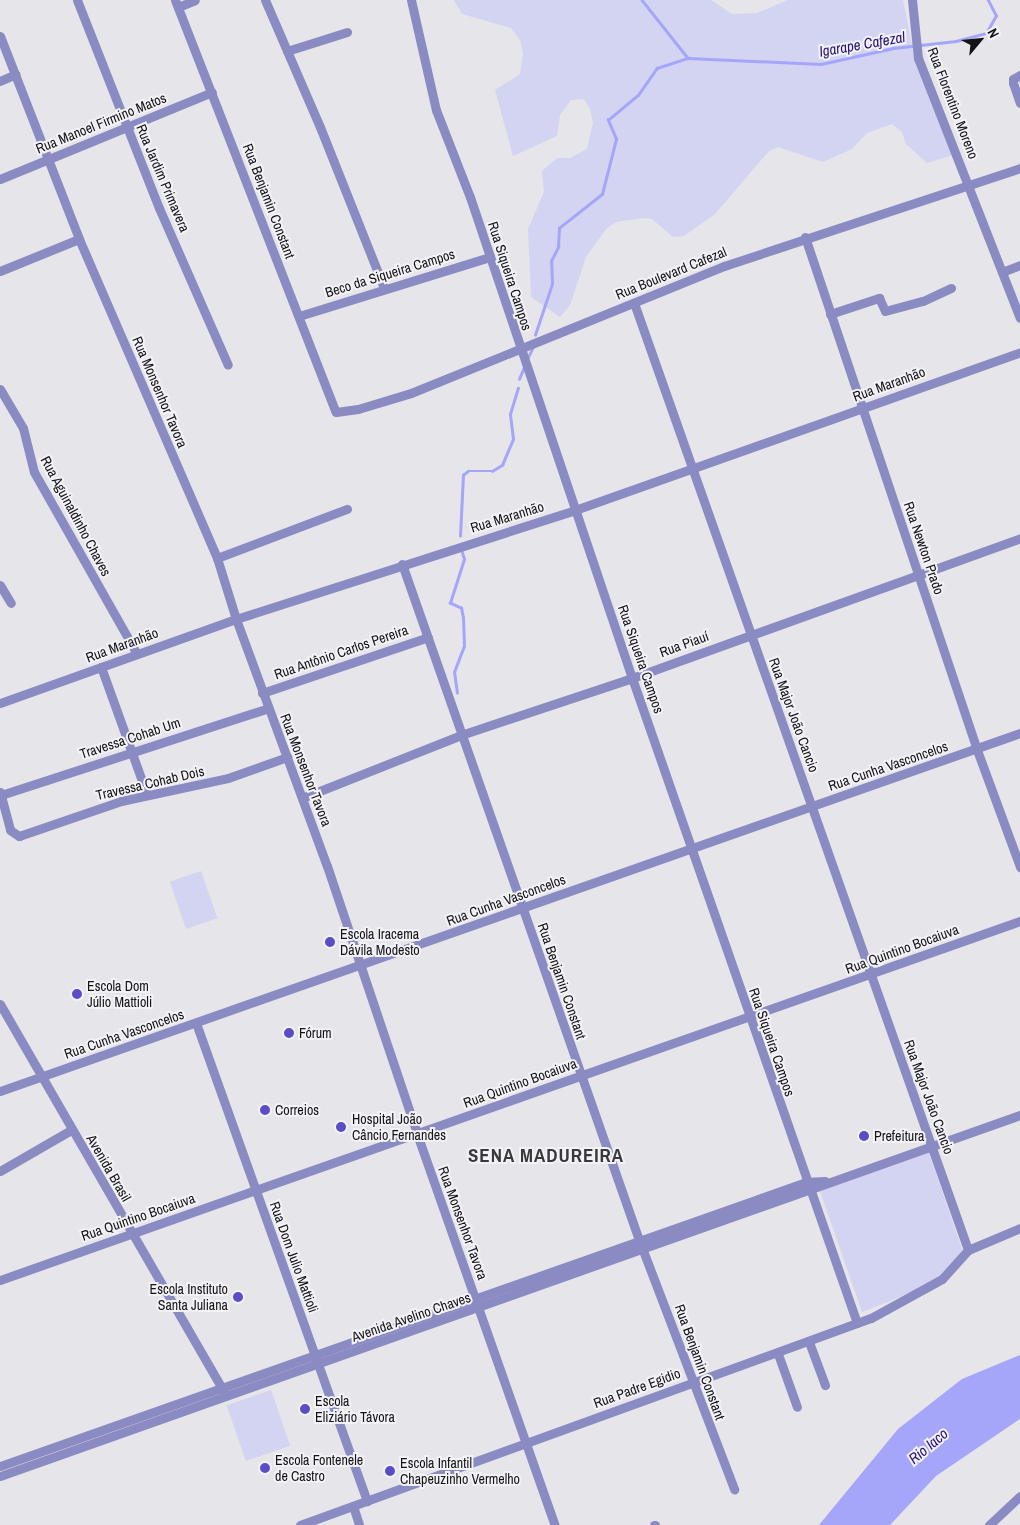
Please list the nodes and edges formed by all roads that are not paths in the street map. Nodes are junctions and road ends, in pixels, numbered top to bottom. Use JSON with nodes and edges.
{"nodes":[{"id":1,"x":77,"y":0,"type":"edge"},
{"id":2,"x":195,"y":0,"type":"edge"},
{"id":3,"x":264,"y":0,"type":"edge"},
{"id":4,"x":411,"y":0,"type":"edge"},
{"id":5,"x":912,"y":0,"type":"edge"},
{"id":6,"x":177,"y":3,"type":"edge"},
{"id":7,"x":347,"y":32,"type":"dead end"},
{"id":8,"x":0,"y":36,"type":"edge"},
{"id":9,"x":287,"y":51,"type":"junction"},
{"id":10,"x":16,"y":74,"type":"junction"},
{"id":11,"x":1016,"y":77,"type":"edge"},
{"id":12,"x":0,"y":81,"type":"edge"},
{"id":13,"x":212,"y":92,"type":"junction"},
{"id":14,"x":1020,"y":104,"type":"edge"},
{"id":15,"x":126,"y":127,"type":"junction"},
{"id":16,"x":48,"y":159,"type":"junction"},
{"id":17,"x":1020,"y":168,"type":"edge"},
{"id":18,"x":0,"y":179,"type":"edge"},
{"id":19,"x":970,"y":186,"type":"junction"},
{"id":20,"x":805,"y":237,"type":"junction"},
{"id":21,"x":79,"y":239,"type":"junction"},
{"id":22,"x":490,"y":257,"type":"junction"},
{"id":23,"x":1020,"y":265,"type":"edge"},
{"id":24,"x":0,"y":271,"type":"edge"},
{"id":25,"x":1002,"y":272,"type":"junction"},
{"id":26,"x":384,"y":288,"type":"junction"},
{"id":27,"x":951,"y":288,"type":"dead end"},
{"id":28,"x":634,"y":303,"type":"junction"},
{"id":29,"x":830,"y":314,"type":"junction"},
{"id":30,"x":300,"y":316,"type":"junction"},
{"id":31,"x":1020,"y":318,"type":"edge"},
{"id":32,"x":520,"y":349,"type":"junction"},
{"id":33,"x":1020,"y":352,"type":"edge"},
{"id":34,"x":228,"y":365,"type":"dead end"},
{"id":35,"x":0,"y":389,"type":"edge"},
{"id":36,"x":861,"y":409,"type":"junction"},
{"id":37,"x":336,"y":412,"type":"joint"},
{"id":38,"x":693,"y":468,"type":"junction"},
{"id":39,"x":347,"y":509,"type":"dead end"},
{"id":40,"x":575,"y":510,"type":"junction"},
{"id":41,"x":1020,"y":538,"type":"edge"},
{"id":42,"x":217,"y":558,"type":"junction"},
{"id":43,"x":402,"y":564,"type":"junction"},
{"id":44,"x":920,"y":575,"type":"junction"},
{"id":45,"x":0,"y":584,"type":"edge"},
{"id":46,"x":11,"y":603,"type":"dead end"},
{"id":47,"x":236,"y":619,"type":"junction"},
{"id":48,"x":751,"y":635,"type":"junction"},
{"id":49,"x":428,"y":637,"type":"junction"},
{"id":50,"x":137,"y":654,"type":"junction"},
{"id":51,"x":101,"y":668,"type":"junction"},
{"id":52,"x":632,"y":678,"type":"junction"},
{"id":53,"x":262,"y":693,"type":"junction"},
{"id":54,"x":0,"y":703,"type":"edge"},
{"id":55,"x":268,"y":708,"type":"junction"},
{"id":56,"x":1020,"y":733,"type":"edge"},
{"id":57,"x":464,"y":734,"type":"junction"},
{"id":58,"x":977,"y":750,"type":"junction"},
{"id":59,"x":131,"y":752,"type":"junction"},
{"id":60,"x":286,"y":757,"type":"junction"},
{"id":61,"x":1,"y":794,"type":"edge"},
{"id":62,"x":147,"y":795,"type":"junction"},
{"id":63,"x":302,"y":798,"type":"junction"},
{"id":64,"x":813,"y":807,"type":"junction"},
{"id":65,"x":692,"y":848,"type":"junction"},
{"id":66,"x":1020,"y":867,"type":"edge"},
{"id":67,"x":522,"y":909,"type":"junction"},
{"id":68,"x":1020,"y":921,"type":"edge"},
{"id":69,"x":359,"y":966,"type":"junction"},
{"id":70,"x":870,"y":975,"type":"junction"},
{"id":71,"x":0,"y":1004,"type":"edge"},
{"id":72,"x":750,"y":1019,"type":"junction"},
{"id":73,"x":196,"y":1023,"type":"junction"},
{"id":74,"x":581,"y":1076,"type":"junction"},
{"id":75,"x":41,"y":1077,"type":"junction"},
{"id":76,"x":0,"y":1091,"type":"edge"},
{"id":77,"x":1020,"y":1115,"type":"edge"},
{"id":78,"x":71,"y":1130,"type":"junction"},
{"id":79,"x":417,"y":1134,"type":"junction"},
{"id":80,"x":931,"y":1146,"type":"junction"},
{"id":81,"x":0,"y":1171,"type":"edge"},
{"id":82,"x":807,"y":1186,"type":"junction"},
{"id":83,"x":256,"y":1193,"type":"junction"},
{"id":84,"x":1020,"y":1228,"type":"edge"},
{"id":85,"x":131,"y":1234,"type":"junction"},
{"id":86,"x":641,"y":1245,"type":"junction"},
{"id":87,"x":968,"y":1250,"type":"junction"},
{"id":88,"x":0,"y":1280,"type":"edge"},
{"id":89,"x":478,"y":1304,"type":"junction"},
{"id":90,"x":857,"y":1323,"type":"junction"},
{"id":91,"x":809,"y":1342,"type":"junction"},
{"id":92,"x":778,"y":1354,"type":"junction"},
{"id":93,"x":316,"y":1355,"type":"junction"},
{"id":94,"x":320,"y":1364,"type":"junction"},
{"id":95,"x":693,"y":1382,"type":"junction"},
{"id":96,"x":825,"y":1385,"type":"dead end"},
{"id":97,"x":224,"y":1392,"type":"junction"},
{"id":98,"x":797,"y":1407,"type":"dead end"},
{"id":99,"x":527,"y":1443,"type":"junction"},
{"id":100,"x":0,"y":1466,"type":"edge"},
{"id":101,"x":0,"y":1476,"type":"edge"},
{"id":102,"x":734,"y":1490,"type":"dead end"},
{"id":103,"x":1020,"y":1496,"type":"edge"},
{"id":104,"x":367,"y":1501,"type":"junction"},
{"id":105,"x":353,"y":1506,"type":"junction"},
{"id":106,"x":300,"y":1525,"type":"edge"},
{"id":107,"x":360,"y":1525,"type":"edge"},
{"id":108,"x":556,"y":1525,"type":"edge"},
{"id":109,"x":989,"y":1525,"type":"edge"}],
"edges":[{"from":1,"to":15,"type":"street","name":"Rua Jardim Primavera"},
{"from":2,"to":6,"type":"street"},
{"from":3,"to":9,"type":"street"},
{"from":4,"to":22,"type":"street","name":"Rua Siqueira Campos"},
{"from":5,"to":19,"type":"street","name":"Rua Florentino Moreno"},
{"from":6,"to":13,"type":"street","name":"Rua Benjamin Constant"},
{"from":7,"to":9,"type":"street"},
{"from":8,"to":10,"type":"street","name":"Rua Monsenhor Tavora"},
{"from":9,"to":26,"type":"street"},
{"from":10,"to":12,"type":"street"},
{"from":10,"to":16,"type":"street","name":"Rua Monsenhor Tavora"},
{"from":11,"to":14,"type":"street"},
{"from":13,"to":15,"type":"street","name":"Rua Manoel Firmino Matos"},
{"from":13,"to":30,"type":"street","name":"Rua Benjamin Constant"},
{"from":15,"to":16,"type":"street","name":"Rua Manoel Firmino Matos"},
{"from":15,"to":34,"type":"street","name":"Rua Jardim Primavera"},
{"from":16,"to":18,"type":"street","name":"Rua Manoel Firmino Matos"},
{"from":16,"to":21,"type":"street","name":"Rua Monsenhor Tavora"},
{"from":17,"to":19,"type":"street","name":"Rua Boulevard Cafezal"},
{"from":19,"to":20,"type":"street","name":"Rua Boulevard Cafezal"},
{"from":19,"to":25,"type":"street","name":"Rua Florentino Moreno"},
{"from":20,"to":28,"type":"street","name":"Rua Boulevard Cafezal"},
{"from":20,"to":29,"type":"street","name":"Rua Newton Prado"},
{"from":21,"to":24,"type":"street"},
{"from":21,"to":42,"type":"street","name":"Rua Monsenhor Tavora"},
{"from":22,"to":26,"type":"street","name":"Beco da Siqueira Campos"},
{"from":22,"to":32,"type":"street","name":"Rua Siqueira Campos"},
{"from":23,"to":25,"type":"street"},
{"from":25,"to":31,"type":"street","name":"Rua Florentino Moreno"},
{"from":26,"to":30,"type":"street","name":"Beco da Siqueira Campos"},
{"from":27,"to":29,"type":"street"},
{"from":28,"to":32,"type":"street","name":"Rua Boulevard Cafezal"},
{"from":28,"to":38,"type":"street","name":"Rua Major João Cancio"},
{"from":29,"to":36,"type":"street","name":"Rua Newton Prado"},
{"from":30,"to":37,"type":"street","name":"Rua Benjamin Constant"},
{"from":32,"to":37,"type":"street","name":"Rua Boulevard Cafezal"},
{"from":32,"to":40,"type":"street","name":"Rua Siqueira Campos"},
{"from":33,"to":36,"type":"street","name":"Rua Maranhão"},
{"from":35,"to":50,"type":"street","name":"Rua Aguinaldinho Chaves"},
{"from":36,"to":38,"type":"street","name":"Rua Maranhão"},
{"from":36,"to":44,"type":"street","name":"Rua Newton Prado"},
{"from":38,"to":40,"type":"street","name":"Rua Maranhão"},
{"from":38,"to":48,"type":"street","name":"Rua Major João Cancio"},
{"from":39,"to":42,"type":"street"},
{"from":40,"to":43,"type":"street","name":"Rua Maranhão"},
{"from":40,"to":52,"type":"street","name":"Rua Siqueira Campos"},
{"from":41,"to":44,"type":"street","name":"Rua Piauí"},
{"from":42,"to":47,"type":"street","name":"Rua Monsenhor Tavora"},
{"from":43,"to":47,"type":"street","name":"Rua Maranhão"},
{"from":43,"to":49,"type":"street","name":"Rua Benjamin Constant"},
{"from":44,"to":48,"type":"street","name":"Rua Piauí"},
{"from":44,"to":58,"type":"street","name":"Rua Newton Prado"},
{"from":45,"to":46,"type":"street"},
{"from":47,"to":50,"type":"street","name":"Rua Maranhão"},
{"from":47,"to":53,"type":"street","name":"Rua Monsenhor Tavora"},
{"from":48,"to":52,"type":"street","name":"Rua Piauí"},
{"from":48,"to":64,"type":"street","name":"Rua Major João Cancio"},
{"from":49,"to":53,"type":"street","name":"Rua Antônio Carlos Pereira"},
{"from":49,"to":57,"type":"street","name":"Rua Benjamin Constant"},
{"from":50,"to":51,"type":"street","name":"Rua Maranhão"},
{"from":51,"to":54,"type":"street","name":"Rua Maranhão"},
{"from":51,"to":59,"type":"street"},
{"from":52,"to":57,"type":"street","name":"Rua Piauí"},
{"from":52,"to":65,"type":"street","name":"Rua Siqueira Campos"},
{"from":53,"to":55,"type":"street","name":"Rua Monsenhor Tavora"},
{"from":55,"to":59,"type":"street","name":"Travessa Cohab Um"},
{"from":55,"to":60,"type":"street","name":"Rua Monsenhor Tavora"},
{"from":56,"to":58,"type":"street","name":"Rua Cunha Vasconcelos"},
{"from":57,"to":63,"type":"street","name":"Rua Piauí"},
{"from":57,"to":67,"type":"street","name":"Rua Benjamin Constant"},
{"from":58,"to":64,"type":"street","name":"Rua Cunha Vasconcelos"},
{"from":58,"to":66,"type":"street","name":"Rua Newton Prado"},
{"from":59,"to":61,"type":"street","name":"Travessa Cohab Um"},
{"from":59,"to":62,"type":"street"},
{"from":60,"to":62,"type":"street","name":"Travessa Cohab Dois"},
{"from":60,"to":63,"type":"street","name":"Rua Monsenhor Tavora"},
{"from":61,"to":62,"type":"street","name":"Travessa Cohab Dois"},
{"from":63,"to":69,"type":"street","name":"Rua Monsenhor Tavora"},
{"from":64,"to":65,"type":"street","name":"Rua Cunha Vasconcelos"},
{"from":64,"to":70,"type":"street","name":"Rua Major João Cancio"},
{"from":65,"to":67,"type":"street","name":"Rua Cunha Vasconcelos"},
{"from":65,"to":72,"type":"street","name":"Rua Siqueira Campos"},
{"from":67,"to":69,"type":"street","name":"Rua Cunha Vasconcelos"},
{"from":67,"to":74,"type":"street","name":"Rua Benjamin Constant"},
{"from":68,"to":70,"type":"street","name":"Rua Quintino Bocaiuva"},
{"from":69,"to":73,"type":"street","name":"Rua Cunha Vasconcelos"},
{"from":69,"to":79,"type":"street","name":"Rua Monsenhor Tavora"},
{"from":70,"to":72,"type":"street","name":"Rua Quintino Bocaiuva"},
{"from":70,"to":80,"type":"street","name":"Rua Major João Cancio"},
{"from":71,"to":75,"type":"street","name":"Avenida Brasil"},
{"from":72,"to":74,"type":"street","name":"Rua Quintino Bocaiuva"},
{"from":72,"to":82,"type":"street","name":"Rua Siqueira Campos"},
{"from":73,"to":75,"type":"street","name":"Rua Cunha Vasconcelos"},
{"from":73,"to":83,"type":"street","name":"Rua Dom Julio Mattioli"},
{"from":74,"to":79,"type":"street","name":"Rua Quintino Bocaiuva"},
{"from":74,"to":86,"type":"street","name":"Rua Benjamin Constant"},
{"from":75,"to":76,"type":"street","name":"Rua Cunha Vasconcelos"},
{"from":75,"to":78,"type":"street","name":"Avenida Brasil"},
{"from":77,"to":80,"type":"street","name":"Avenida Avelino Chaves"},
{"from":78,"to":81,"type":"street"},
{"from":78,"to":85,"type":"street","name":"Avenida Brasil"},
{"from":79,"to":83,"type":"street","name":"Rua Quintino Bocaiuva"},
{"from":79,"to":89,"type":"street","name":"Rua Monsenhor Tavora"},
{"from":80,"to":82,"type":"street","name":"Avenida Avelino Chaves"},
{"from":80,"to":87,"type":"street","name":"Rua Major João Cancio"},
{"from":82,"to":86,"type":"street","name":"Avenida Avelino Chaves"},
{"from":82,"to":90,"type":"street","name":"Rua Siqueira Campos"},
{"from":83,"to":85,"type":"street","name":"Rua Quintino Bocaiuva"},
{"from":83,"to":93,"type":"street","name":"Rua Dom Julio Mattioli"},
{"from":84,"to":87,"type":"street"},
{"from":85,"to":88,"type":"street","name":"Rua Quintino Bocaiuva"},
{"from":85,"to":97,"type":"street","name":"Avenida Brasil"},
{"from":86,"to":89,"type":"street","name":"Avenida Avelino Chaves"},
{"from":86,"to":95,"type":"street","name":"Rua Benjamin Constant"},
{"from":87,"to":90,"type":"street","name":"Rua Padre Egidio"},
{"from":89,"to":93,"type":"street","name":"Avenida Avelino Chaves"},
{"from":89,"to":94,"type":"street","name":"Avenida Avelino Chaves"},
{"from":89,"to":99,"type":"street","name":"Rua Monsenhor Tavora"},
{"from":90,"to":91,"type":"street","name":"Rua Padre Egidio"},
{"from":91,"to":92,"type":"street","name":"Rua Padre Egidio"},
{"from":91,"to":96,"type":"street"},
{"from":92,"to":95,"type":"street","name":"Rua Padre Egidio"},
{"from":92,"to":98,"type":"street"},
{"from":93,"to":94,"type":"street","name":"Rua Dom Julio Mattioli"},
{"from":93,"to":97,"type":"street","name":"Avenida Avelino Chaves"},
{"from":94,"to":97,"type":"street","name":"Avenida Avelino Chaves"},
{"from":94,"to":104,"type":"street","name":"Rua Dom Julio Mattioli"},
{"from":95,"to":99,"type":"street","name":"Rua Padre Egidio"},
{"from":95,"to":102,"type":"street","name":"Rua Benjamin Constant"},
{"from":97,"to":100,"type":"street","name":"Avenida Avelino Chaves"},
{"from":97,"to":101,"type":"street","name":"Avenida Avelino Chaves"},
{"from":99,"to":104,"type":"street","name":"Rua Padre Egidio"},
{"from":99,"to":108,"type":"street","name":"Rua Monsenhor Tavora"},
{"from":103,"to":109,"type":"street"},
{"from":104,"to":105,"type":"street","name":"Rua Padre Egidio"},
{"from":105,"to":106,"type":"street","name":"Rua Padre Egidio"},
{"from":105,"to":107,"type":"street"}]}
